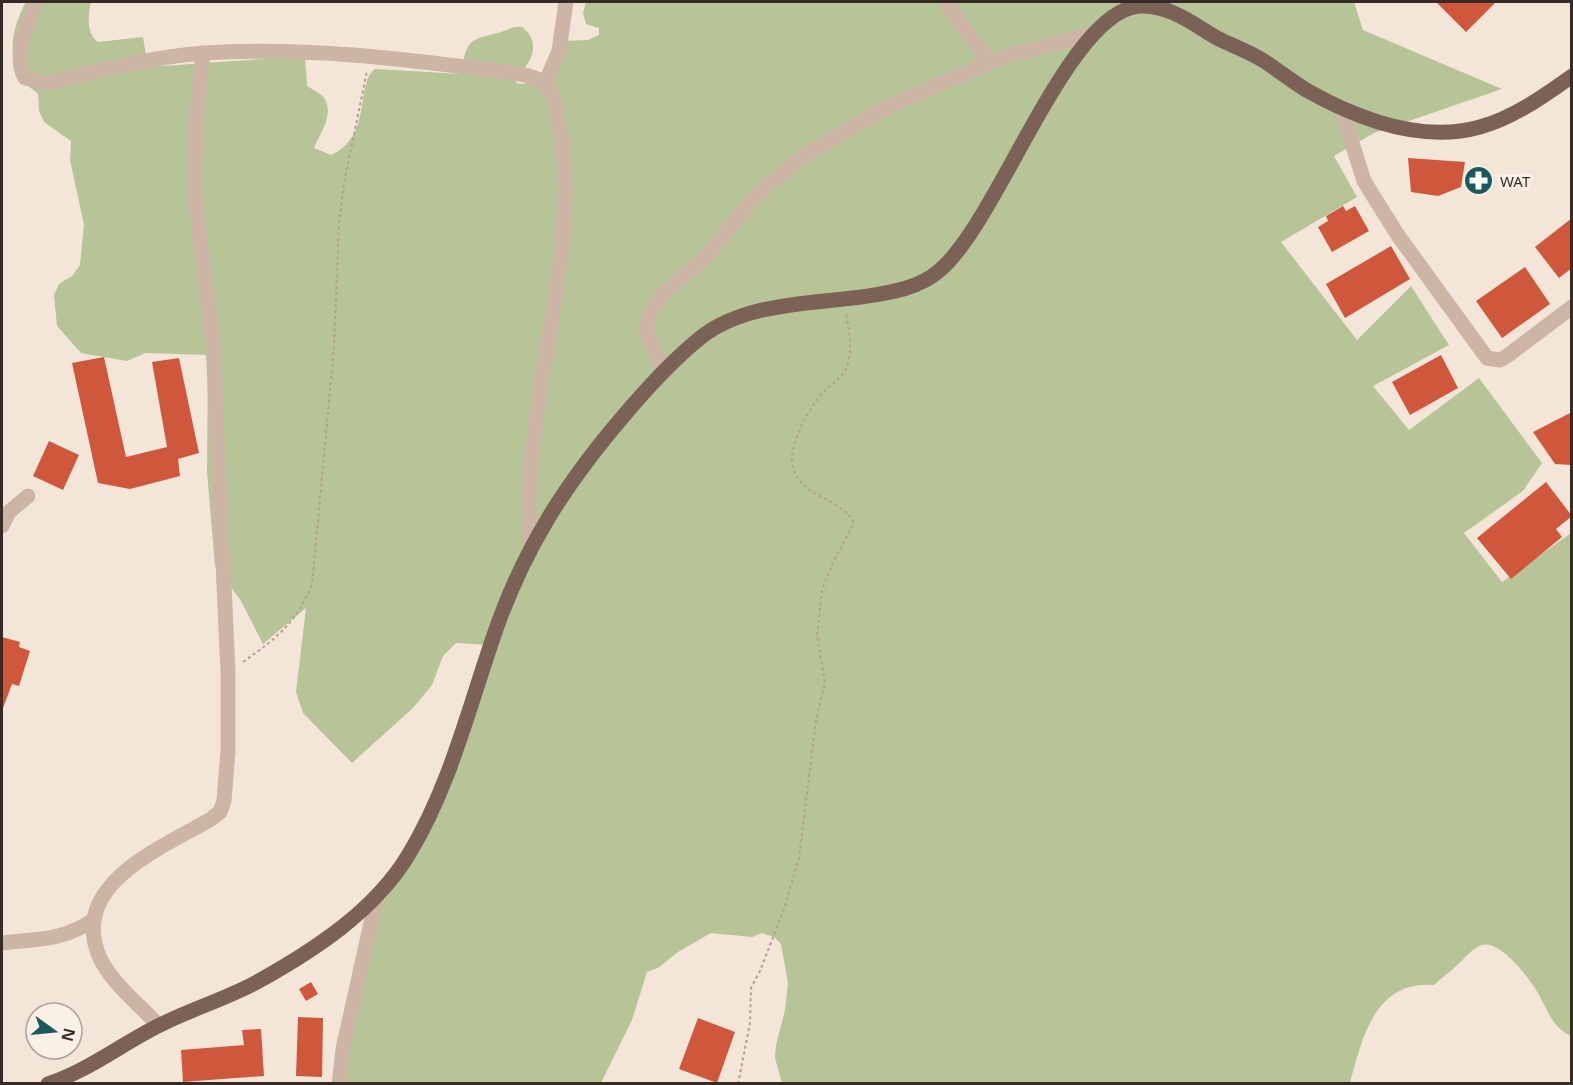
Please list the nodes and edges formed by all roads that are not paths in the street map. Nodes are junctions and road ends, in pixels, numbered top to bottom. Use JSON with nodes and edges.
{"nodes":[{"id":1,"x":36,"y":2,"type":"edge"},
{"id":2,"x":566,"y":2,"type":"edge"},
{"id":3,"x":945,"y":2,"type":"edge"},
{"id":4,"x":1092,"y":34,"type":"junction"},
{"id":5,"x":203,"y":53,"type":"junction"},
{"id":6,"x":990,"y":63,"type":"junction"},
{"id":7,"x":1572,"y":76,"type":"edge"},
{"id":8,"x":545,"y":84,"type":"junction"},
{"id":9,"x":1341,"y":108,"type":"junction"},
{"id":10,"x":1572,"y":307,"type":"edge"},
{"id":11,"x":665,"y":370,"type":"junction"},
{"id":12,"x":28,"y":496,"type":"dead end"},
{"id":13,"x":2,"y":526,"type":"edge"},
{"id":14,"x":531,"y":544,"type":"junction"},
{"id":15,"x":377,"y":896,"type":"junction"},
{"id":16,"x":92,"y":921,"type":"junction"},
{"id":17,"x":2,"y":943,"type":"edge"},
{"id":18,"x":158,"y":1025,"type":"junction"},
{"id":19,"x":48,"y":1083,"type":"edge"},
{"id":20,"x":339,"y":1083,"type":"edge"}],
"edges":[{"from":1,"to":5,"type":"street"},
{"from":2,"to":8,"type":"street"},
{"from":3,"to":6,"type":"street"},
{"from":4,"to":6,"type":"street"},
{"from":4,"to":9,"type":"main road"},
{"from":4,"to":11,"type":"main road"},
{"from":5,"to":8,"type":"street"},
{"from":5,"to":16,"type":"street"},
{"from":6,"to":11,"type":"street"},
{"from":7,"to":9,"type":"main road"},
{"from":8,"to":14,"type":"street"},
{"from":9,"to":10,"type":"street"},
{"from":11,"to":14,"type":"main road"},
{"from":12,"to":13,"type":"street"},
{"from":14,"to":15,"type":"main road"},
{"from":15,"to":18,"type":"main road"},
{"from":15,"to":20,"type":"street"},
{"from":16,"to":17,"type":"street"},
{"from":16,"to":18,"type":"street"},
{"from":18,"to":19,"type":"main road"}]}
